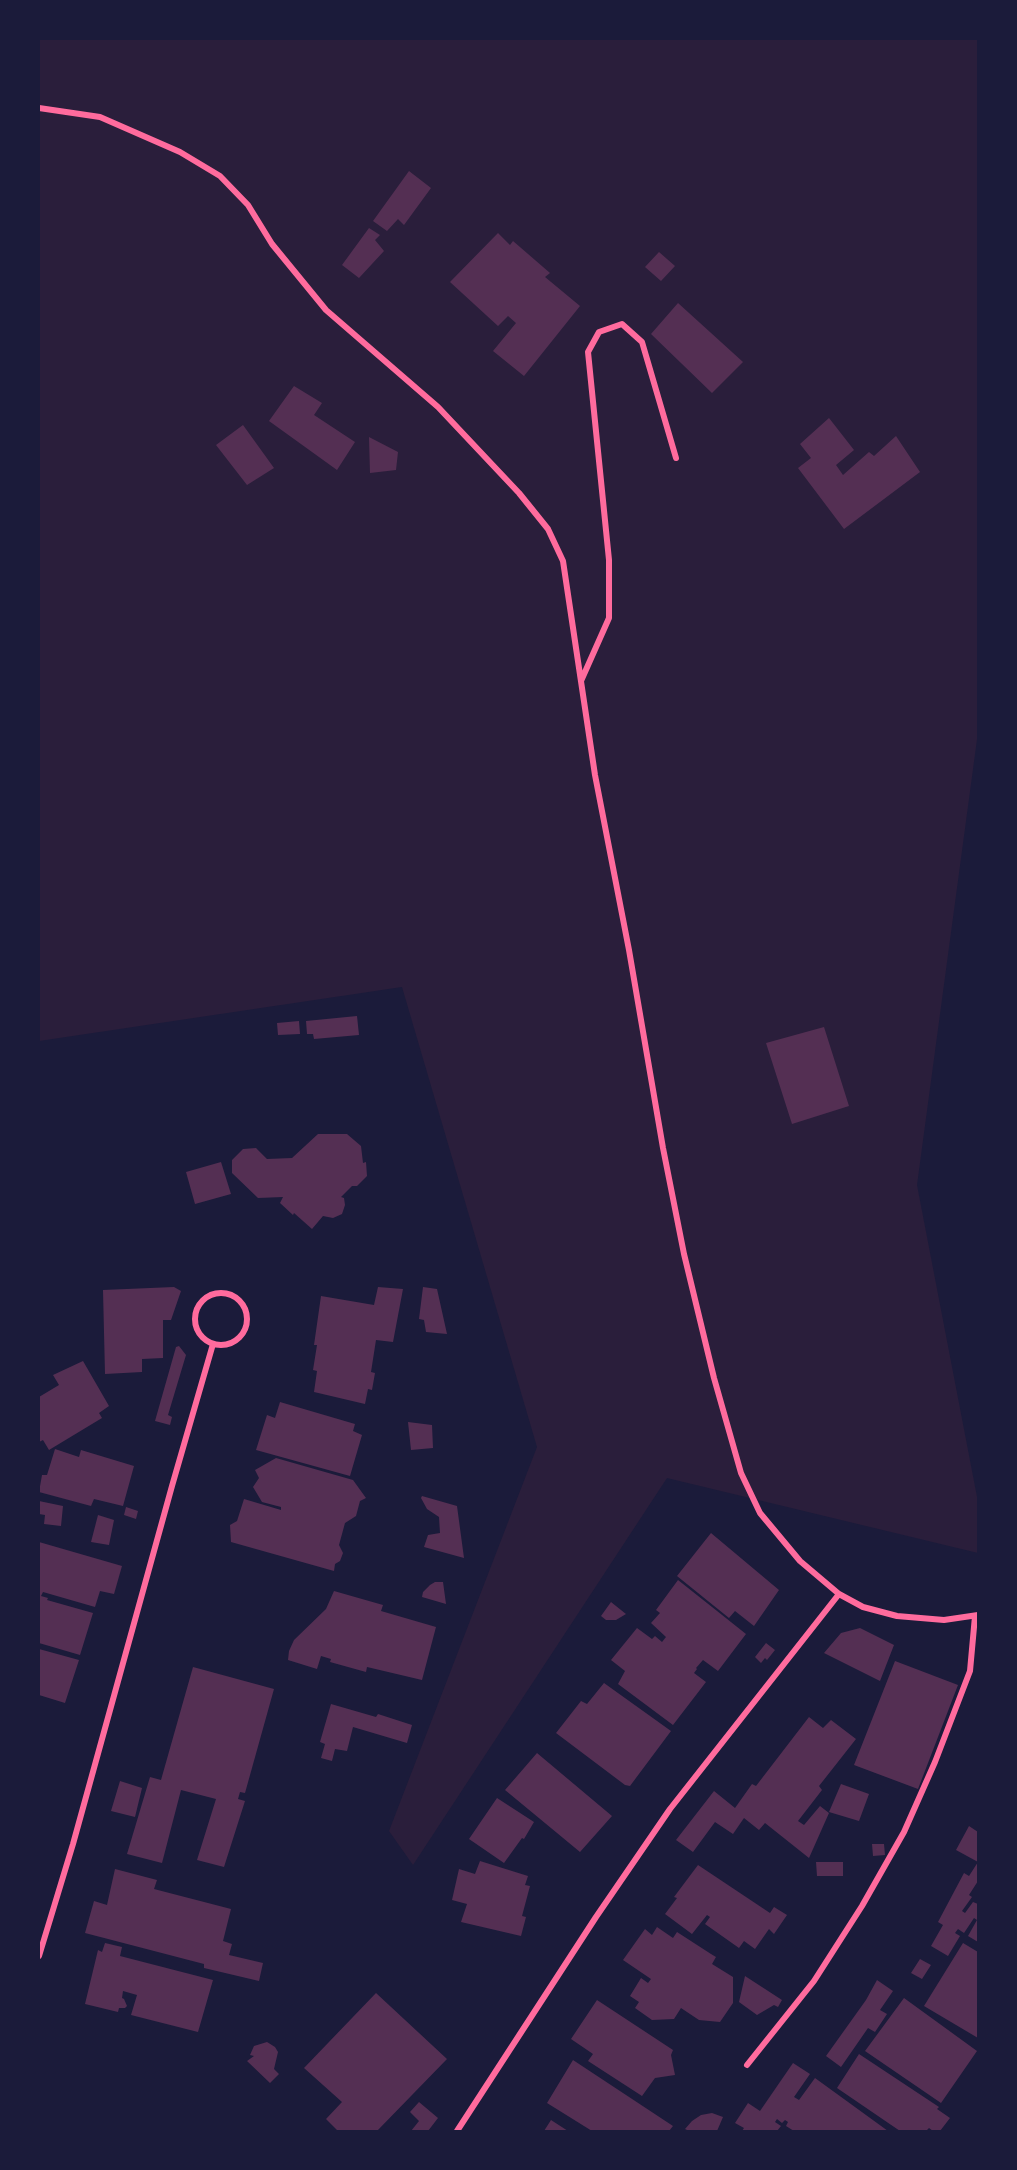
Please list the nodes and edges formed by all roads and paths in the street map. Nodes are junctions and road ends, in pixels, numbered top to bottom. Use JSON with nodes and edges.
{"nodes":[{"id":1,"x":39,"y":108,"type":"edge"},
{"id":2,"x":676,"y":458,"type":"dead end"},
{"id":3,"x":580,"y":681,"type":"junction"},
{"id":4,"x":213,"y":1344,"type":"junction"},
{"id":5,"x":838,"y":1593,"type":"junction"},
{"id":6,"x":976,"y":1616,"type":"edge"},
{"id":7,"x":39,"y":1956,"type":"edge"},
{"id":8,"x":747,"y":2065,"type":"dead end"},
{"id":9,"x":458,"y":2131,"type":"edge"}],
"edges":[{"from":1,"to":3,"type":"street"},
{"from":2,"to":3,"type":"street"},
{"from":3,"to":5,"type":"street"},
{"from":4,"to":4,"type":"street"},
{"from":4,"to":7,"type":"street"},
{"from":5,"to":6,"type":"street"},
{"from":5,"to":9,"type":"street"},
{"from":6,"to":8,"type":"street"}]}
